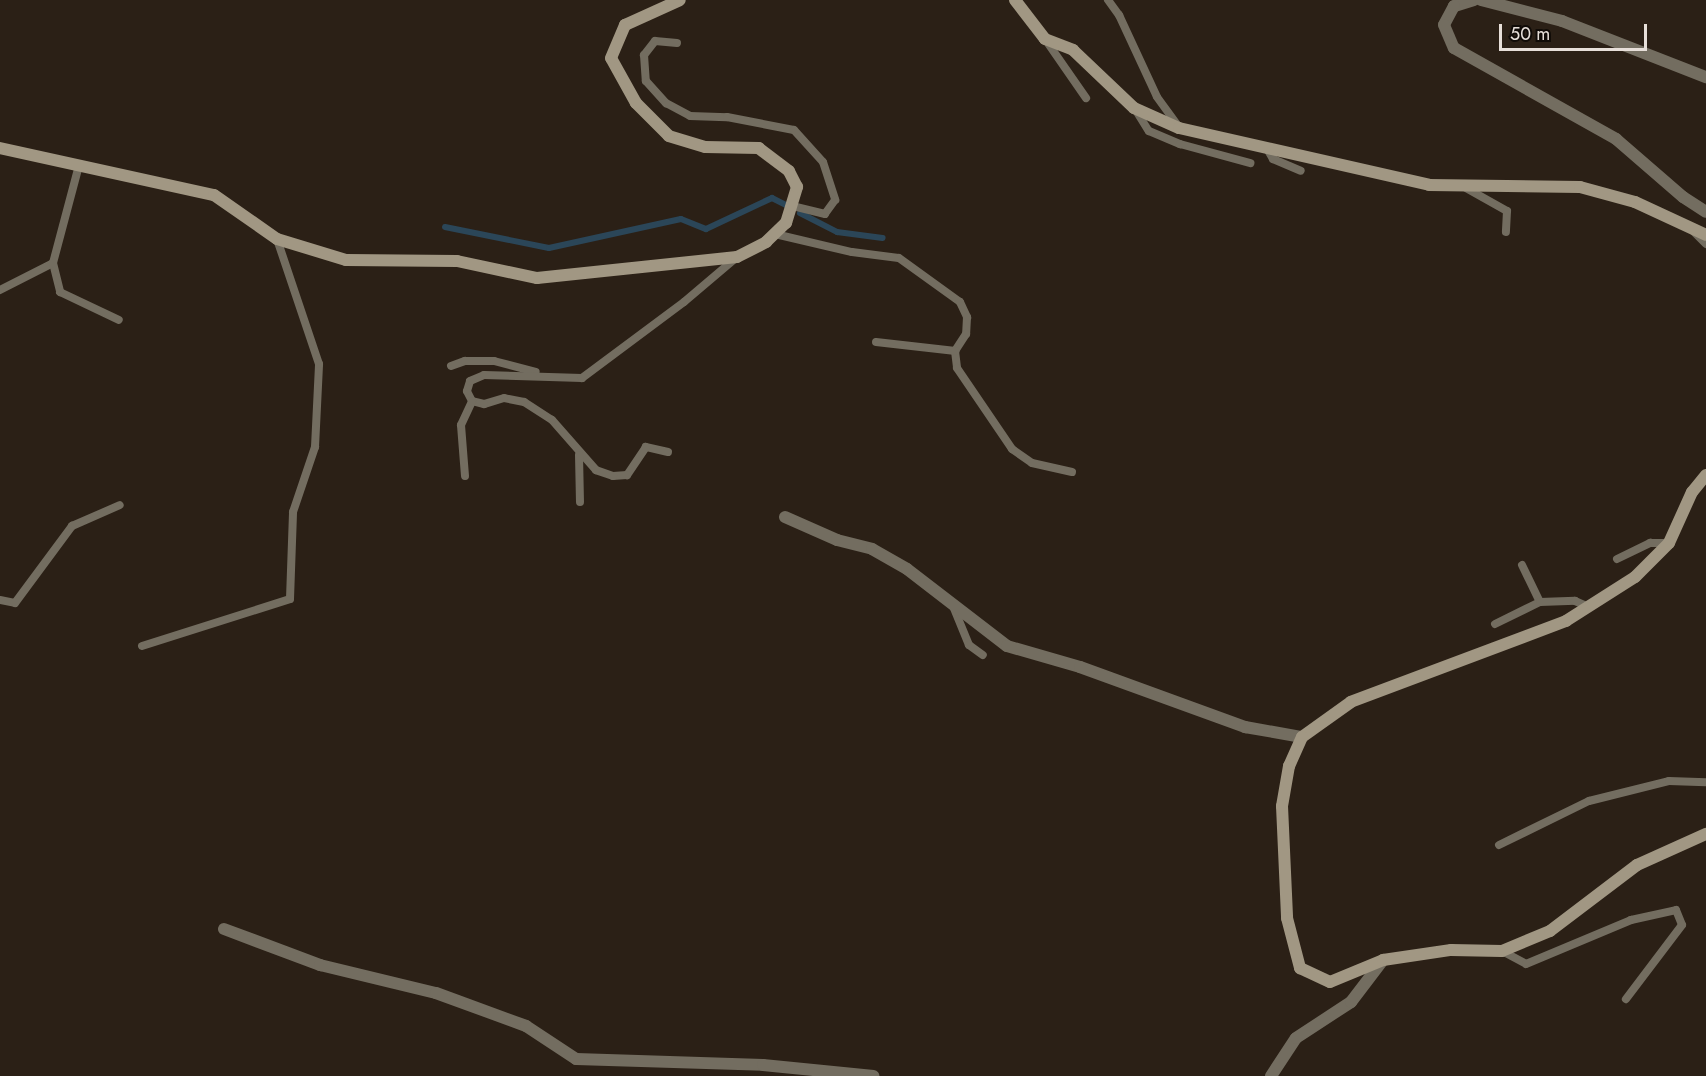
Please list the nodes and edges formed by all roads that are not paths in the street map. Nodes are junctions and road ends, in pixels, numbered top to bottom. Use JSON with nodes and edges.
{"nodes":[{"id":1,"x":680,"y":0,"type":"edge"},
{"id":2,"x":1015,"y":0,"type":"edge"},
{"id":3,"x":1108,"y":0,"type":"edge"},
{"id":4,"x":1474,"y":0,"type":"edge"},
{"id":5,"x":1481,"y":0,"type":"edge"},
{"id":6,"x":1045,"y":39,"type":"junction"},
{"id":7,"x":677,"y":43,"type":"dead end"},
{"id":8,"x":1706,"y":77,"type":"edge"},
{"id":9,"x":1086,"y":98,"type":"dead end"},
{"id":10,"x":1134,"y":108,"type":"junction"},
{"id":11,"x":1179,"y":128,"type":"junction"},
{"id":12,"x":1266,"y":147,"type":"junction"},
{"id":13,"x":0,"y":148,"type":"edge"},
{"id":14,"x":1250,"y":163,"type":"dead end"},
{"id":15,"x":79,"y":165,"type":"junction"},
{"id":16,"x":1301,"y":171,"type":"dead end"},
{"id":17,"x":1460,"y":186,"type":"junction"},
{"id":18,"x":794,"y":206,"type":"junction"},
{"id":19,"x":1706,"y":212,"type":"edge"},
{"id":20,"x":1688,"y":226,"type":"junction"},
{"id":21,"x":1506,"y":232,"type":"dead end"},
{"id":22,"x":775,"y":234,"type":"junction"},
{"id":23,"x":1706,"y":235,"type":"edge"},
{"id":24,"x":277,"y":239,"type":"junction"},
{"id":25,"x":1706,"y":244,"type":"edge"},
{"id":26,"x":737,"y":256,"type":"junction"},
{"id":27,"x":53,"y":263,"type":"junction"},
{"id":28,"x":0,"y":290,"type":"edge"},
{"id":29,"x":118,"y":320,"type":"dead end"},
{"id":30,"x":876,"y":342,"type":"dead end"},
{"id":31,"x":955,"y":351,"type":"junction"},
{"id":32,"x":452,"y":366,"type":"dead end"},
{"id":33,"x":551,"y":376,"type":"junction"},
{"id":34,"x":472,"y":401,"type":"junction"},
{"id":35,"x":668,"y":452,"type":"dead end"},
{"id":36,"x":579,"y":455,"type":"junction"},
{"id":37,"x":1072,"y":472,"type":"dead end"},
{"id":38,"x":1706,"y":475,"type":"edge"},
{"id":39,"x":465,"y":476,"type":"dead end"},
{"id":40,"x":580,"y":502,"type":"dead end"},
{"id":41,"x":120,"y":505,"type":"dead end"},
{"id":42,"x":785,"y":517,"type":"dead end"},
{"id":43,"x":1669,"y":543,"type":"junction"},
{"id":44,"x":1617,"y":559,"type":"dead end"},
{"id":45,"x":1522,"y":565,"type":"dead end"},
{"id":46,"x":0,"y":600,"type":"edge"},
{"id":47,"x":1540,"y":602,"type":"junction"},
{"id":48,"x":952,"y":603,"type":"junction"},
{"id":49,"x":1587,"y":606,"type":"junction"},
{"id":50,"x":1495,"y":624,"type":"dead end"},
{"id":51,"x":142,"y":646,"type":"dead end"},
{"id":52,"x":983,"y":655,"type":"dead end"},
{"id":53,"x":1302,"y":737,"type":"junction"},
{"id":54,"x":1706,"y":782,"type":"edge"},
{"id":55,"x":1706,"y":834,"type":"edge"},
{"id":56,"x":1499,"y":844,"type":"dead end"},
{"id":57,"x":224,"y":929,"type":"dead end"},
{"id":58,"x":1502,"y":951,"type":"junction"},
{"id":59,"x":1383,"y":960,"type":"junction"},
{"id":60,"x":1626,"y":999,"type":"dead end"},
{"id":61,"x":873,"y":1076,"type":"edge"},
{"id":62,"x":1271,"y":1076,"type":"edge"}],
"edges":[{"from":1,"to":18,"type":"street"},
{"from":2,"to":6,"type":"street"},
{"from":3,"to":11,"type":"lane"},
{"from":4,"to":19,"type":"street"},
{"from":5,"to":8,"type":"street"},
{"from":6,"to":9,"type":"lane"},
{"from":6,"to":10,"type":"street"},
{"from":7,"to":18,"type":"lane"},
{"from":10,"to":11,"type":"street"},
{"from":10,"to":14,"type":"lane"},
{"from":11,"to":12,"type":"street"},
{"from":12,"to":16,"type":"lane"},
{"from":12,"to":17,"type":"street"},
{"from":13,"to":15,"type":"street"},
{"from":15,"to":24,"type":"street"},
{"from":15,"to":27,"type":"lane"},
{"from":17,"to":20,"type":"street"},
{"from":17,"to":21,"type":"lane"},
{"from":18,"to":22,"type":"street"},
{"from":20,"to":23,"type":"street"},
{"from":20,"to":25,"type":"lane"},
{"from":22,"to":26,"type":"street"},
{"from":22,"to":31,"type":"lane"},
{"from":24,"to":26,"type":"street"},
{"from":24,"to":51,"type":"lane"},
{"from":26,"to":33,"type":"lane"},
{"from":27,"to":28,"type":"lane"},
{"from":27,"to":29,"type":"lane"},
{"from":30,"to":31,"type":"lane"},
{"from":31,"to":37,"type":"lane"},
{"from":32,"to":33,"type":"lane"},
{"from":33,"to":34,"type":"lane"},
{"from":34,"to":36,"type":"lane"},
{"from":34,"to":39,"type":"lane"},
{"from":35,"to":36,"type":"lane"},
{"from":36,"to":40,"type":"lane"},
{"from":38,"to":43,"type":"street"},
{"from":41,"to":46,"type":"lane"},
{"from":42,"to":48,"type":"street"},
{"from":43,"to":44,"type":"lane"},
{"from":43,"to":49,"type":"street"},
{"from":45,"to":47,"type":"lane"},
{"from":47,"to":49,"type":"lane"},
{"from":47,"to":50,"type":"lane"},
{"from":48,"to":52,"type":"lane"},
{"from":48,"to":53,"type":"street"},
{"from":49,"to":53,"type":"street"},
{"from":53,"to":59,"type":"street"},
{"from":54,"to":56,"type":"lane"},
{"from":55,"to":58,"type":"street"},
{"from":57,"to":61,"type":"street"},
{"from":58,"to":59,"type":"street"},
{"from":58,"to":60,"type":"lane"},
{"from":59,"to":62,"type":"street"}]}
